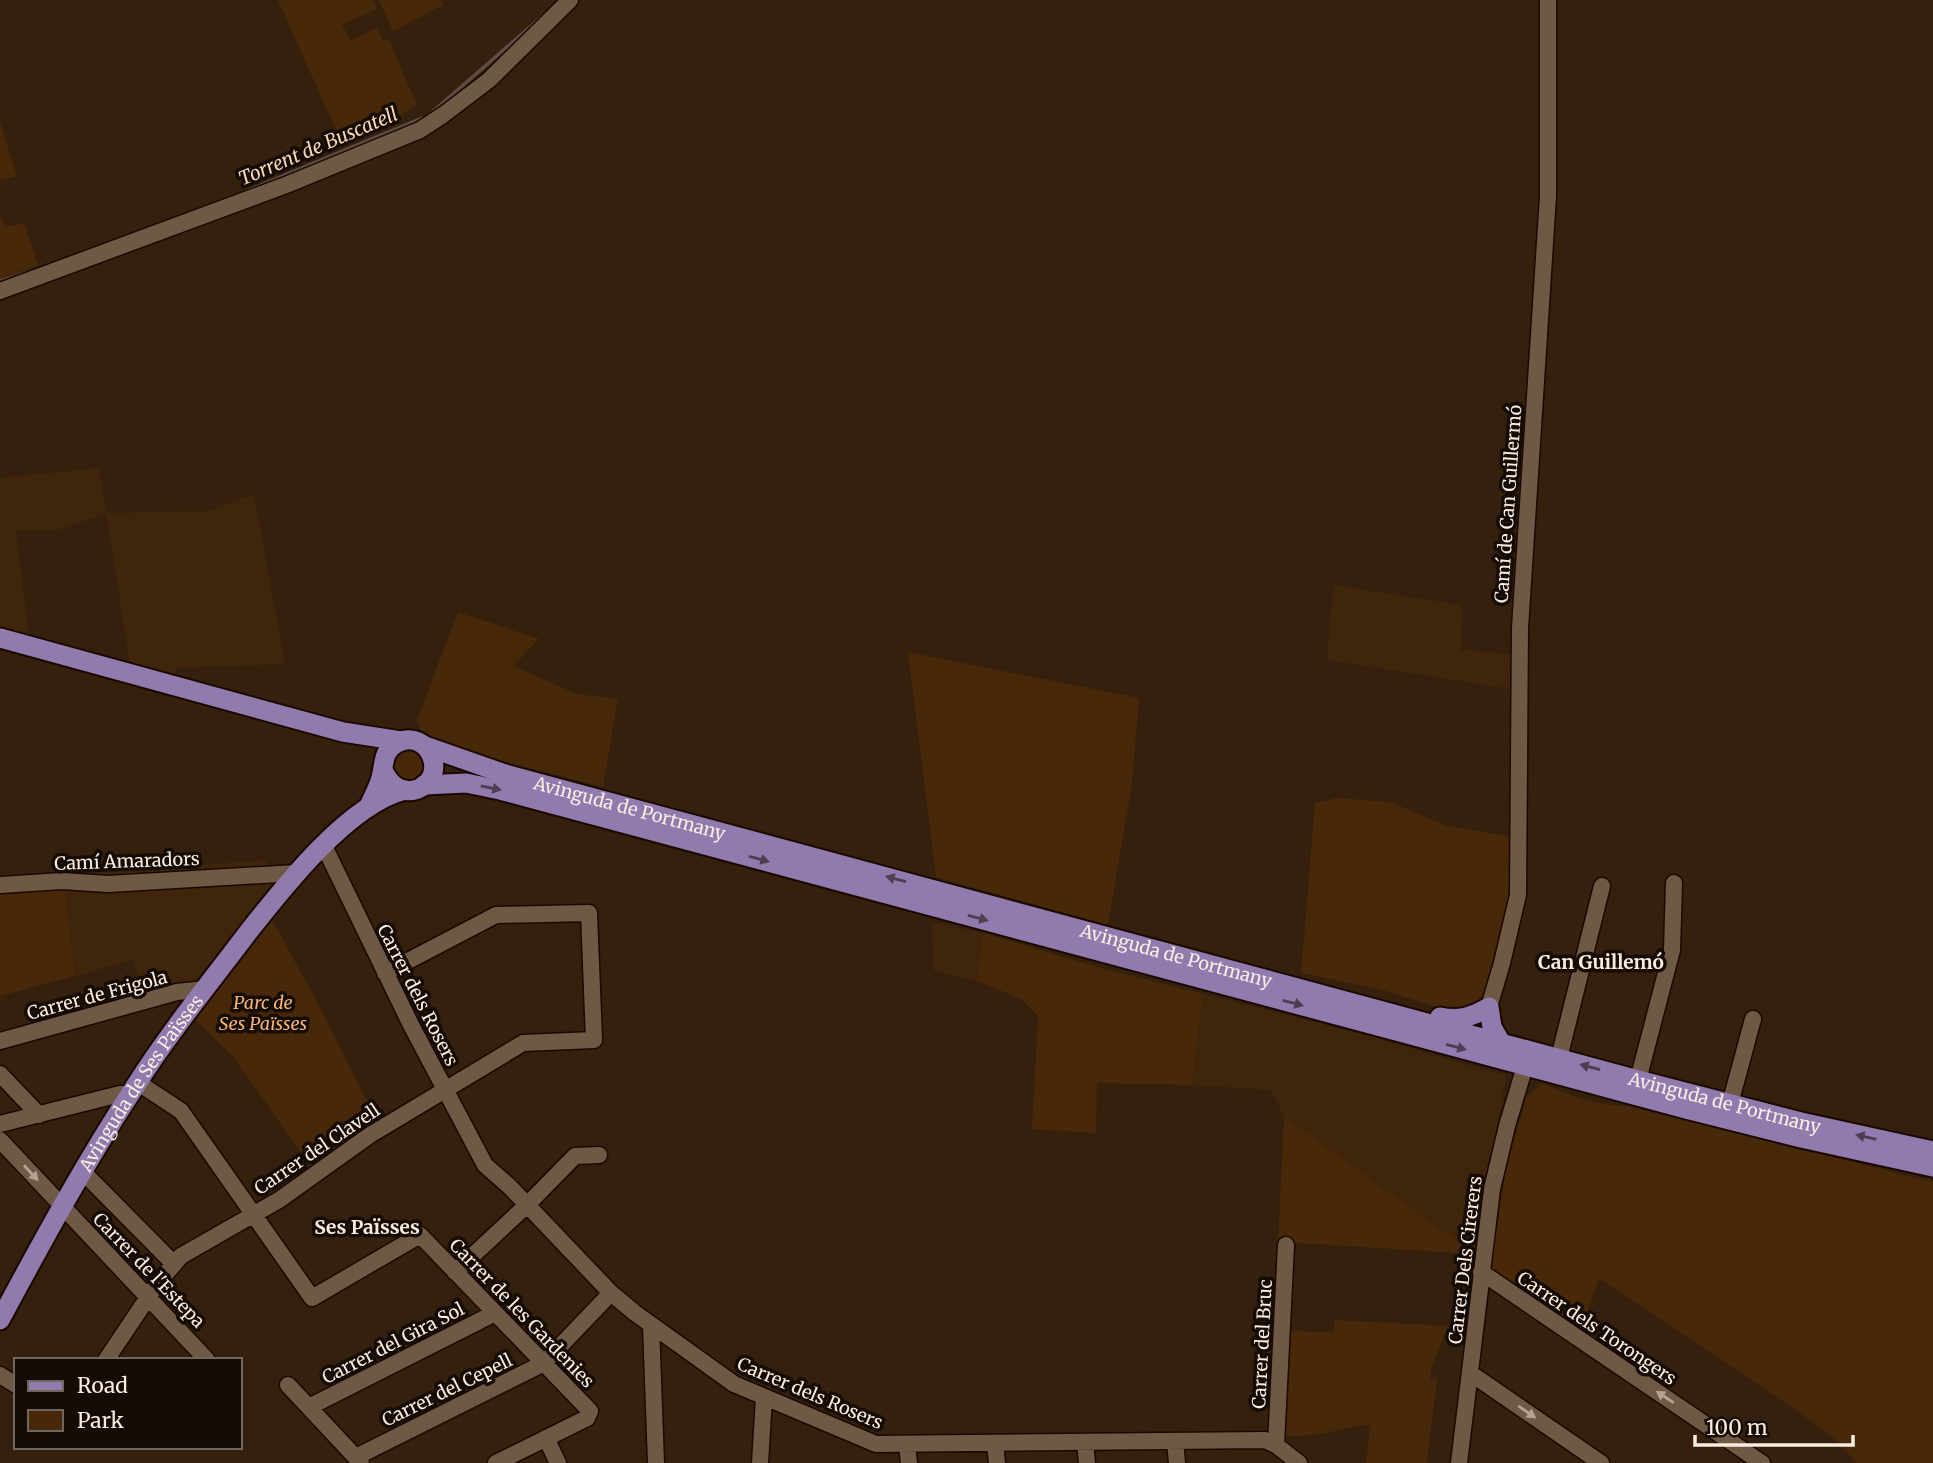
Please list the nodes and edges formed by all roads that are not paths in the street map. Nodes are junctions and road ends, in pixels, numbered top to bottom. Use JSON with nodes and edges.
{"nodes":[{"id":1,"x":570,"y":0,"type":"edge"},
{"id":2,"x":1548,"y":0,"type":"edge"},
{"id":3,"x":0,"y":291,"type":"edge"},
{"id":4,"x":0,"y":638,"type":"edge"},
{"id":5,"x":343,"y":732,"type":"junction"},
{"id":6,"x":401,"y":741,"type":"junction"},
{"id":7,"x":425,"y":746,"type":"junction"},
{"id":8,"x":383,"y":769,"type":"junction"},
{"id":9,"x":414,"y":788,"type":"junction"},
{"id":10,"x":369,"y":806,"type":"junction"},
{"id":11,"x":324,"y":846,"type":"junction"},
{"id":12,"x":296,"y":873,"type":"junction"},
{"id":13,"x":256,"y":875,"type":"junction"},
{"id":14,"x":1674,"y":883,"type":"dead end"},
{"id":15,"x":0,"y":885,"type":"edge"},
{"id":16,"x":1602,"y":886,"type":"dead end"},
{"id":17,"x":271,"y":903,"type":"junction"},
{"id":18,"x":386,"y":973,"type":"junction"},
{"id":19,"x":1293,"y":987,"type":"junction"},
{"id":20,"x":205,"y":989,"type":"junction"},
{"id":21,"x":1489,"y":1007,"type":"junction"},
{"id":22,"x":1753,"y":1020,"type":"dead end"},
{"id":23,"x":0,"y":1041,"type":"edge"},
{"id":24,"x":1501,"y":1043,"type":"junction"},
{"id":25,"x":1559,"y":1058,"type":"junction"},
{"id":26,"x":1525,"y":1066,"type":"junction"},
{"id":27,"x":0,"y":1074,"type":"edge"},
{"id":28,"x":1638,"y":1080,"type":"junction"},
{"id":29,"x":134,"y":1088,"type":"junction"},
{"id":30,"x":444,"y":1089,"type":"junction"},
{"id":31,"x":1730,"y":1104,"type":"junction"},
{"id":32,"x":39,"y":1115,"type":"junction"},
{"id":33,"x":0,"y":1124,"type":"edge"},
{"id":34,"x":0,"y":1140,"type":"edge"},
{"id":35,"x":1933,"y":1151,"type":"edge"},
{"id":36,"x":599,"y":1155,"type":"dead end"},
{"id":37,"x":1933,"y":1167,"type":"edge"},
{"id":38,"x":83,"y":1172,"type":"junction"},
{"id":39,"x":527,"y":1205,"type":"junction"},
{"id":40,"x":62,"y":1207,"type":"junction"},
{"id":41,"x":253,"y":1215,"type":"junction"},
{"id":42,"x":1286,"y":1245,"type":"dead end"},
{"id":43,"x":174,"y":1264,"type":"junction"},
{"id":44,"x":455,"y":1272,"type":"junction"},
{"id":45,"x":1481,"y":1272,"type":"junction"},
{"id":46,"x":611,"y":1293,"type":"junction"},
{"id":47,"x":148,"y":1297,"type":"junction"},
{"id":48,"x":495,"y":1313,"type":"junction"},
{"id":49,"x":0,"y":1320,"type":"edge"},
{"id":50,"x":651,"y":1325,"type":"junction"},
{"id":51,"x":107,"y":1358,"type":"edge"},
{"id":52,"x":205,"y":1358,"type":"edge"},
{"id":53,"x":544,"y":1363,"type":"junction"},
{"id":54,"x":1470,"y":1373,"type":"junction"},
{"id":55,"x":288,"y":1385,"type":"dead end"},
{"id":56,"x":764,"y":1397,"type":"junction"},
{"id":57,"x":309,"y":1407,"type":"junction"},
{"id":58,"x":546,"y":1438,"type":"junction"},
{"id":59,"x":1175,"y":1441,"type":"junction"},
{"id":60,"x":1085,"y":1442,"type":"junction"},
{"id":61,"x":995,"y":1443,"type":"junction"},
{"id":62,"x":907,"y":1444,"type":"junction"},
{"id":63,"x":1276,"y":1445,"type":"junction"},
{"id":64,"x":358,"y":1460,"type":"edge"},
{"id":65,"x":496,"y":1463,"type":"edge"},
{"id":66,"x":558,"y":1463,"type":"edge"},
{"id":67,"x":656,"y":1463,"type":"edge"},
{"id":68,"x":760,"y":1463,"type":"edge"},
{"id":69,"x":909,"y":1463,"type":"edge"},
{"id":70,"x":997,"y":1463,"type":"edge"},
{"id":71,"x":1087,"y":1463,"type":"edge"},
{"id":72,"x":1177,"y":1463,"type":"edge"},
{"id":73,"x":1298,"y":1463,"type":"edge"},
{"id":74,"x":1458,"y":1463,"type":"edge"},
{"id":75,"x":1601,"y":1463,"type":"edge"},
{"id":76,"x":1762,"y":1463,"type":"edge"}],
"edges":[{"from":1,"to":3,"type":"street"},
{"from":2,"to":21,"type":"street","name":"Camí de Can Guillermó"},
{"from":4,"to":5,"type":"main road"},
{"from":5,"to":6,"type":"main road"},
{"from":5,"to":8,"type":"main road"},
{"from":6,"to":7,"type":"main road"},
{"from":6,"to":8,"type":"main road"},
{"from":7,"to":9,"type":"main road"},
{"from":19,"to":7,"type":"main road","name":"Avinguda de Portmany","one_way":true},
{"from":8,"to":9,"type":"main road"},
{"from":8,"to":10,"type":"main road","name":"Avinguda de Ses Païsses"},
{"from":9,"to":10,"type":"main road","name":"Avinguda de Ses Païsses"},
{"from":9,"to":26,"type":"main road","name":"Avinguda de Portmany","one_way":true},
{"from":10,"to":11,"type":"main road","name":"Avinguda de Ses Païsses"},
{"from":11,"to":12,"type":"main road","name":"Avinguda de Ses Païsses"},
{"from":11,"to":18,"type":"street","name":"Carrer dels Rosers"},
{"from":12,"to":13,"type":"street","name":"Camí Amaradors"},
{"from":12,"to":17,"type":"main road","name":"Avinguda de Ses Païsses"},
{"from":13,"to":15,"type":"street","name":"Camí Amaradors"},
{"from":13,"to":17,"type":"street"},
{"from":14,"to":28,"type":"street"},
{"from":16,"to":25,"type":"street"},
{"from":17,"to":20,"type":"main road","name":"Avinguda de Ses Païsses"},
{"from":18,"to":30,"type":"street","name":"Carrer dels Rosers"},
{"from":18,"to":30,"type":"street","name":"Carrer del Clavell"},
{"from":19,"to":21,"type":"main road"},
{"from":19,"to":24,"type":"main road","name":"Avinguda de Portmany"},
{"from":20,"to":23,"type":"street","name":"Carrer de Frigola"},
{"from":20,"to":29,"type":"main road","name":"Avinguda de Ses Païsses"},
{"from":21,"to":24,"type":"main road"},
{"from":22,"to":31,"type":"street"},
{"from":24,"to":25,"type":"main road","name":"Avinguda de Portmany"},
{"from":28,"to":25,"type":"main road","name":"Avinguda de Portmany","one_way":true},
{"from":26,"to":37,"type":"main road","name":"Avinguda de Portmany"},
{"from":26,"to":45,"type":"street","name":"Carrer Dels Cirerers"},
{"from":27,"to":32,"type":"street"},
{"from":28,"to":31,"type":"main road","name":"Avinguda de Portmany"},
{"from":29,"to":32,"type":"street"},
{"from":29,"to":38,"type":"main road","name":"Avinguda de Ses Païsses"},
{"from":29,"to":41,"type":"street"},
{"from":30,"to":39,"type":"street","name":"Carrer dels Rosers"},
{"from":30,"to":41,"type":"street","name":"Carrer del Clavell"},
{"from":35,"to":31,"type":"main road","name":"Avinguda de Portmany","one_way":true},
{"from":32,"to":33,"type":"street"},
{"from":34,"to":40,"type":"street","name":"Carrer de l'Estepa","one_way":true},
{"from":36,"to":39,"type":"street"},
{"from":38,"to":40,"type":"main road","name":"Avinguda de Ses Païsses"},
{"from":38,"to":43,"type":"street"},
{"from":39,"to":44,"type":"street"},
{"from":39,"to":46,"type":"street","name":"Carrer dels Rosers"},
{"from":40,"to":47,"type":"street","name":"Carrer de l'Estepa"},
{"from":40,"to":49,"type":"main road","name":"Avinguda de Ses Païsses"},
{"from":41,"to":43,"type":"street","name":"Carrer del Clavell"},
{"from":41,"to":44,"type":"street","name":"Carrer de les Gardenies"},
{"from":42,"to":63,"type":"street","name":"Carrer del Bruc"},
{"from":43,"to":47,"type":"street","name":"Carrer del Clavell"},
{"from":44,"to":48,"type":"street","name":"Carrer de les Gardenies"},
{"from":45,"to":54,"type":"street","name":"Carrer Dels Cirerers"},
{"from":76,"to":45,"type":"street","name":"Carrer dels Torongers","one_way":true},
{"from":46,"to":50,"type":"street","name":"Carrer dels Rosers"},
{"from":46,"to":53,"type":"street","name":"Carrer del Cepell"},
{"from":47,"to":51,"type":"street","name":"Carrer del Clavell"},
{"from":47,"to":52,"type":"street","name":"Carrer de l'Estepa"},
{"from":48,"to":53,"type":"street","name":"Carrer de les Gardenies"},
{"from":48,"to":57,"type":"street","name":"Carrer del Gira Sol"},
{"from":50,"to":56,"type":"street","name":"Carrer dels Rosers"},
{"from":50,"to":67,"type":"street"},
{"from":53,"to":58,"type":"street","name":"Carrer de les Gardenies"},
{"from":53,"to":64,"type":"street","name":"Carrer del Cepell"},
{"from":54,"to":74,"type":"street","name":"Carrer Dels Cirerers"},
{"from":54,"to":75,"type":"street","one_way":true},
{"from":55,"to":57,"type":"street"},
{"from":56,"to":62,"type":"street","name":"Carrer dels Rosers"},
{"from":56,"to":68,"type":"street"},
{"from":57,"to":64,"type":"street"},
{"from":58,"to":65,"type":"street"},
{"from":58,"to":66,"type":"street"},
{"from":59,"to":60,"type":"street","name":"Carrer dels Rosers"},
{"from":59,"to":63,"type":"street","name":"Carrer dels Rosers"},
{"from":59,"to":72,"type":"street"},
{"from":60,"to":61,"type":"street","name":"Carrer dels Rosers"},
{"from":60,"to":71,"type":"street"},
{"from":61,"to":62,"type":"street","name":"Carrer dels Rosers"},
{"from":61,"to":70,"type":"street"},
{"from":62,"to":69,"type":"street"},
{"from":63,"to":73,"type":"street"}]}
